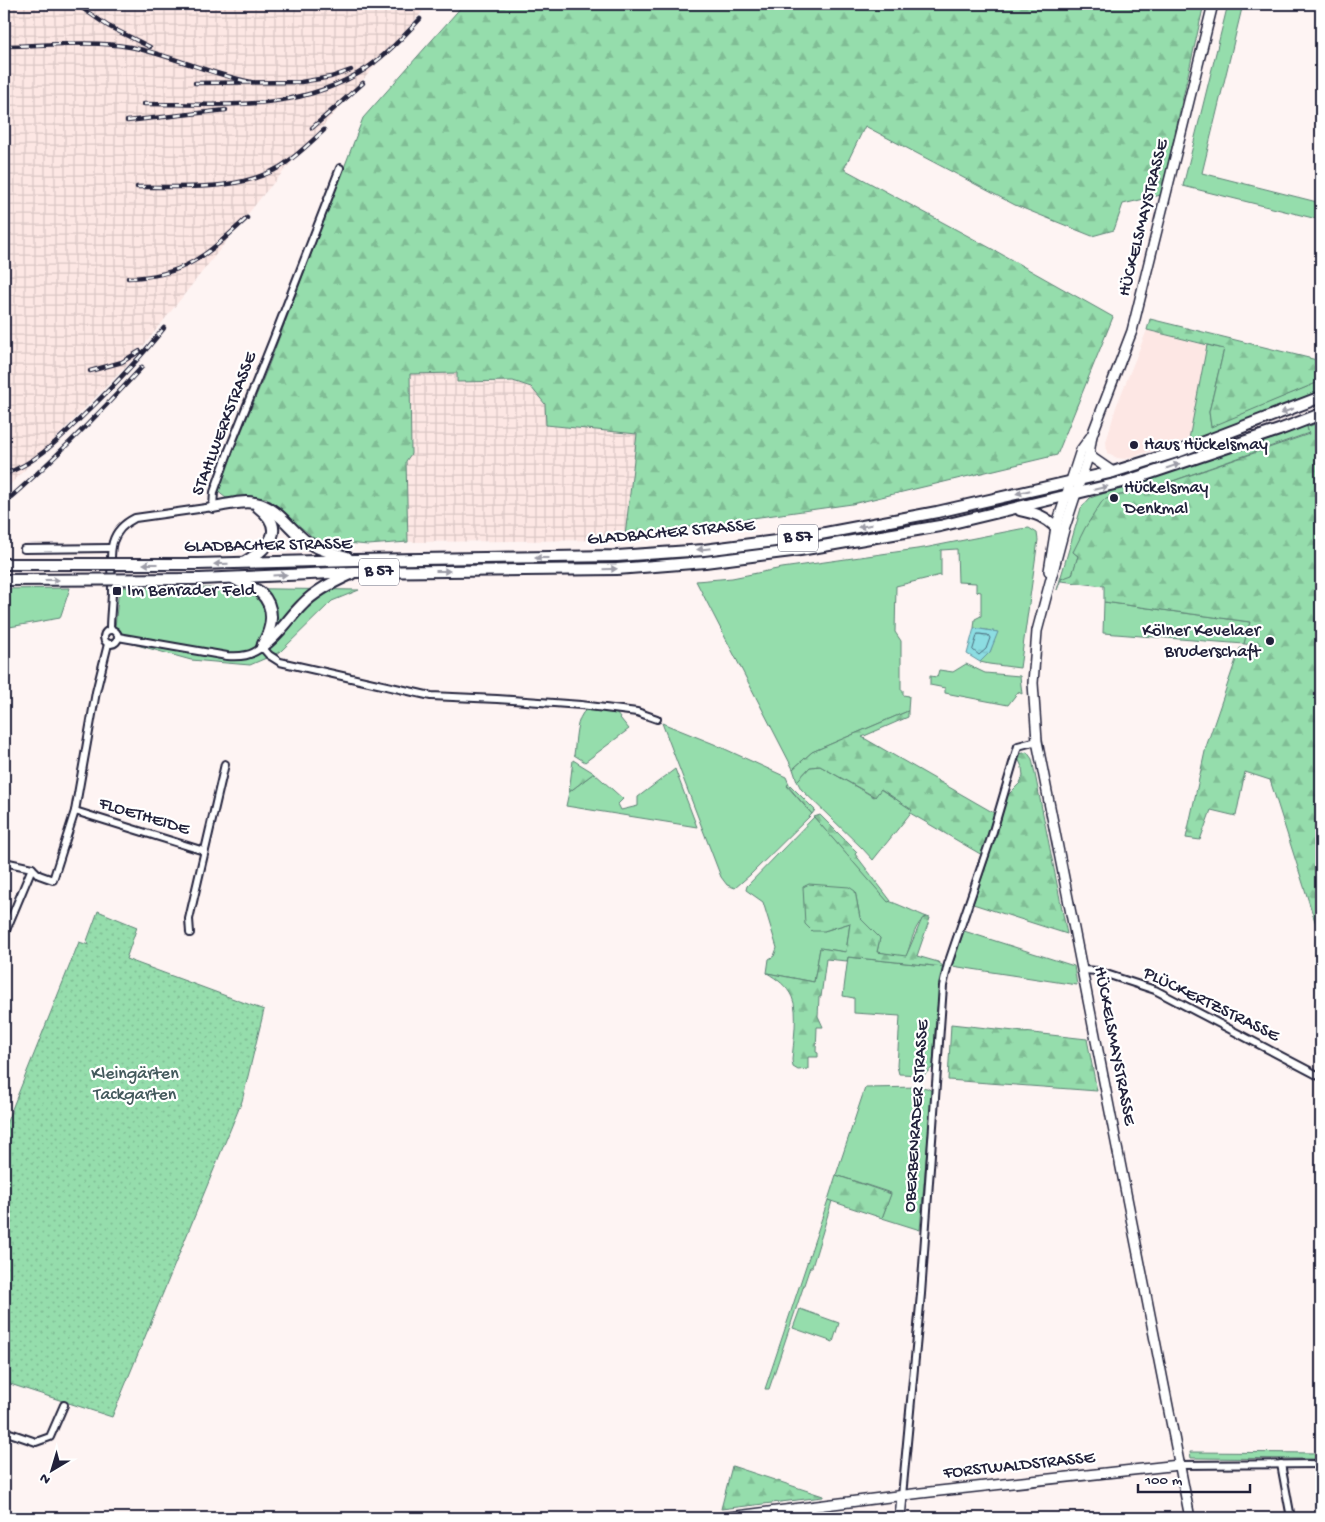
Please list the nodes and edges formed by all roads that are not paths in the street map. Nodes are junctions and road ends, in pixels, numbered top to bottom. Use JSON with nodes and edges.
{"nodes":[{"id":1,"x":1213,"y":4,"type":"edge"},
{"id":2,"x":340,"y":168,"type":"dead end"},
{"id":3,"x":1321,"y":398,"type":"edge"},
{"id":4,"x":1321,"y":414,"type":"edge"},
{"id":5,"x":1092,"y":435,"type":"junction"},
{"id":6,"x":1089,"y":454,"type":"junction"},
{"id":7,"x":1113,"y":472,"type":"junction"},
{"id":8,"x":1082,"y":478,"type":"junction"},
{"id":9,"x":1071,"y":481,"type":"junction"},
{"id":10,"x":1071,"y":495,"type":"junction"},
{"id":11,"x":249,"y":502,"type":"junction"},
{"id":12,"x":213,"y":507,"type":"junction"},
{"id":13,"x":1017,"y":509,"type":"junction"},
{"id":14,"x":1056,"y":527,"type":"junction"},
{"id":15,"x":110,"y":548,"type":"junction"},
{"id":16,"x":24,"y":549,"type":"dead end"},
{"id":17,"x":355,"y":560,"type":"junction"},
{"id":18,"x":4,"y":564,"type":"edge"},
{"id":19,"x":243,"y":564,"type":"junction"},
{"id":20,"x":354,"y":572,"type":"junction"},
{"id":21,"x":232,"y":578,"type":"junction"},
{"id":22,"x":1050,"y":578,"type":"junction"},
{"id":23,"x":4,"y":580,"type":"edge"},
{"id":24,"x":110,"y":629,"type":"junction"},
{"id":25,"x":118,"y":638,"type":"junction"},
{"id":26,"x":108,"y":644,"type":"junction"},
{"id":27,"x":262,"y":647,"type":"junction"},
{"id":28,"x":657,"y":719,"type":"dead end"},
{"id":29,"x":1038,"y":741,"type":"junction"},
{"id":30,"x":225,"y":764,"type":"dead end"},
{"id":31,"x":75,"y":811,"type":"junction"},
{"id":32,"x":204,"y":851,"type":"junction"},
{"id":33,"x":4,"y":862,"type":"edge"},
{"id":34,"x":32,"y":868,"type":"junction"},
{"id":35,"x":190,"y":932,"type":"dead end"},
{"id":36,"x":4,"y":935,"type":"edge"},
{"id":37,"x":1083,"y":970,"type":"junction"},
{"id":38,"x":1321,"y":1077,"type":"edge"},
{"id":39,"x":64,"y":1405,"type":"dead end"},
{"id":40,"x":4,"y":1431,"type":"edge"},
{"id":41,"x":1281,"y":1464,"type":"junction"},
{"id":42,"x":1321,"y":1464,"type":"edge"},
{"id":43,"x":1179,"y":1465,"type":"junction"},
{"id":44,"x":902,"y":1496,"type":"junction"},
{"id":45,"x":720,"y":1518,"type":"edge"},
{"id":46,"x":900,"y":1518,"type":"edge"},
{"id":47,"x":1106,"y":1518,"type":"edge"},
{"id":48,"x":1111,"y":1518,"type":"edge"},
{"id":49,"x":1190,"y":1518,"type":"edge"},
{"id":50,"x":1290,"y":1518,"type":"edge"}],
"edges":[{"from":1,"to":5,"type":"main road","name":"HÜCKELSMAYSTRASSE"},
{"from":2,"to":12,"type":"street","name":"STAHLWERKSTRASSE"},
{"from":3,"to":7,"type":"main road","name":"GLADBACHER STRASSE","number":"B 57","one_way":true},
{"from":10,"to":4,"type":"main road","name":"GLADBACHER STRASSE","number":"B 57","one_way":true},
{"from":5,"to":6,"type":"main road","name":"HÜCKELSMAYSTRASSE"},
{"from":5,"to":9,"type":"main road","name":"HÜCKELSMAYSTRASSE"},
{"from":6,"to":7,"type":"main road"},
{"from":6,"to":8,"type":"main road","name":"HÜCKELSMAYSTRASSE"},
{"from":7,"to":8,"type":"main road","name":"GLADBACHER STRASSE","number":"B 57"},
{"from":8,"to":9,"type":"main road","name":"GLADBACHER STRASSE","number":"B 57"},
{"from":8,"to":10,"type":"main road","name":"HÜCKELSMAYSTRASSE"},
{"from":9,"to":10,"type":"main road","name":"HÜCKELSMAYSTRASSE"},
{"from":9,"to":17,"type":"main road","name":"GLADBACHER STRASSE","number":"B 57","one_way":true},
{"from":10,"to":13,"type":"main road","name":"GLADBACHER STRASSE","number":"B 57"},
{"from":10,"to":14,"type":"main road","name":"HÜCKELSMAYSTRASSE"},
{"from":10,"to":22,"type":"main road","name":"HÜCKELSMAYSTRASSE"},
{"from":11,"to":12,"type":"main road"},
{"from":11,"to":17,"type":"main road"},
{"from":11,"to":19,"type":"main road"},
{"from":12,"to":15,"type":"street","name":"STAHLWERKSTRASSE"},
{"from":13,"to":14,"type":"main road"},
{"from":20,"to":13,"type":"main road","name":"GLADBACHER STRASSE","number":"B 57","one_way":true},
{"from":14,"to":22,"type":"main road","name":"HÜCKELSMAYSTRASSE"},
{"from":15,"to":16,"type":"street"},
{"from":15,"to":24,"type":"street"},
{"from":17,"to":19,"type":"main road","name":"GLADBACHER STRASSE","number":"B 57"},
{"from":19,"to":18,"type":"main road","name":"GLADBACHER STRASSE","number":"B 57","one_way":true,"bridge":true},
{"from":21,"to":20,"type":"main road","name":"GLADBACHER STRASSE","number":"B 57","one_way":true},
{"from":20,"to":27,"type":"main road"},
{"from":23,"to":21,"type":"main road","name":"GLADBACHER STRASSE","number":"B 57","one_way":true,"bridge":true},
{"from":21,"to":27,"type":"main road"},
{"from":22,"to":29,"type":"main road","name":"HÜCKELSMAYSTRASSE"},
{"from":24,"to":25,"type":"street"},
{"from":24,"to":26,"type":"street"},
{"from":25,"to":26,"type":"street"},
{"from":25,"to":27,"type":"street"},
{"from":26,"to":31,"type":"street"},
{"from":27,"to":28,"type":"street"},
{"from":29,"to":37,"type":"main road","name":"HÜCKELSMAYSTRASSE"},
{"from":29,"to":44,"type":"street","name":"OBERBENRADER STRASSE"},
{"from":30,"to":32,"type":"street","name":"FLOETHEIDE"},
{"from":31,"to":32,"type":"street","name":"FLOETHEIDE"},
{"from":31,"to":34,"type":"street"},
{"from":32,"to":35,"type":"street","name":"FLOETHEIDE"},
{"from":33,"to":34,"type":"street"},
{"from":34,"to":36,"type":"street"},
{"from":37,"to":38,"type":"street","name":"PLÜCKERTZSTRASSE"},
{"from":37,"to":43,"type":"main road","name":"HÜCKELSMAYSTRASSE"},
{"from":39,"to":40,"type":"street"},
{"from":41,"to":42,"type":"street","name":"FORSTWALDSTRASSE"},
{"from":41,"to":43,"type":"street","name":"FORSTWALDSTRASSE"},
{"from":41,"to":50,"type":"street"},
{"from":43,"to":44,"type":"main road","name":"FORSTWALDSTRASSE"},
{"from":43,"to":49,"type":"main road","name":"HÜCKELSMAYSTRASSE"},
{"from":44,"to":45,"type":"main road","name":"FORSTWALDSTRASSE"},
{"from":44,"to":46,"type":"main road","name":"OBERBENRADER STRASSE"},
{"from":47,"to":48,"type":"street"}]}
